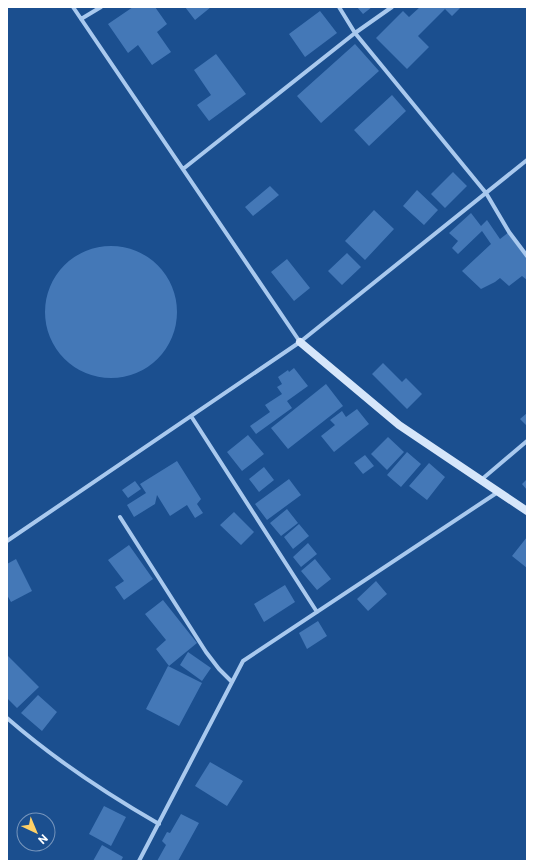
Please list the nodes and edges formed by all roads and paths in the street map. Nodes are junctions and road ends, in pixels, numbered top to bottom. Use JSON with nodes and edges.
{"nodes":[{"id":1,"x":73,"y":7,"type":"edge"},
{"id":2,"x":101,"y":7,"type":"edge"},
{"id":3,"x":339,"y":7,"type":"edge"},
{"id":4,"x":392,"y":7,"type":"edge"},
{"id":5,"x":81,"y":19,"type":"junction"},
{"id":6,"x":355,"y":33,"type":"junction"},
{"id":7,"x":527,"y":160,"type":"edge"},
{"id":8,"x":183,"y":169,"type":"junction"},
{"id":9,"x":486,"y":193,"type":"junction"},
{"id":10,"x":527,"y":256,"type":"edge"},
{"id":11,"x":300,"y":342,"type":"junction"},
{"id":12,"x":191,"y":416,"type":"junction"},
{"id":13,"x":527,"y":441,"type":"edge"},
{"id":14,"x":481,"y":480,"type":"junction"},
{"id":15,"x":499,"y":492,"type":"junction"},
{"id":16,"x":527,"y":511,"type":"edge"},
{"id":17,"x":120,"y":517,"type":"dead end"},
{"id":18,"x":7,"y":541,"type":"edge"},
{"id":19,"x":317,"y":612,"type":"junction"},
{"id":20,"x":232,"y":682,"type":"junction"},
{"id":21,"x":7,"y":718,"type":"edge"},
{"id":22,"x":159,"y":824,"type":"junction"},
{"id":23,"x":139,"y":861,"type":"edge"}],
"edges":[{"from":1,"to":5,"type":"street"},
{"from":2,"to":5,"type":"street"},
{"from":3,"to":6,"type":"street"},
{"from":4,"to":6,"type":"street"},
{"from":5,"to":8,"type":"street"},
{"from":6,"to":8,"type":"street"},
{"from":6,"to":9,"type":"street"},
{"from":7,"to":9,"type":"street"},
{"from":8,"to":11,"type":"street"},
{"from":9,"to":10,"type":"street"},
{"from":9,"to":11,"type":"street"},
{"from":11,"to":12,"type":"street"},
{"from":11,"to":14,"type":"street"},
{"from":12,"to":18,"type":"street"},
{"from":12,"to":19,"type":"street"},
{"from":13,"to":14,"type":"street"},
{"from":14,"to":15,"type":"street"},
{"from":15,"to":16,"type":"street"},
{"from":15,"to":19,"type":"street"},
{"from":17,"to":20,"type":"street"},
{"from":19,"to":20,"type":"street"},
{"from":20,"to":22,"type":"street"},
{"from":21,"to":22,"type":"street"},
{"from":22,"to":23,"type":"street"}]}
